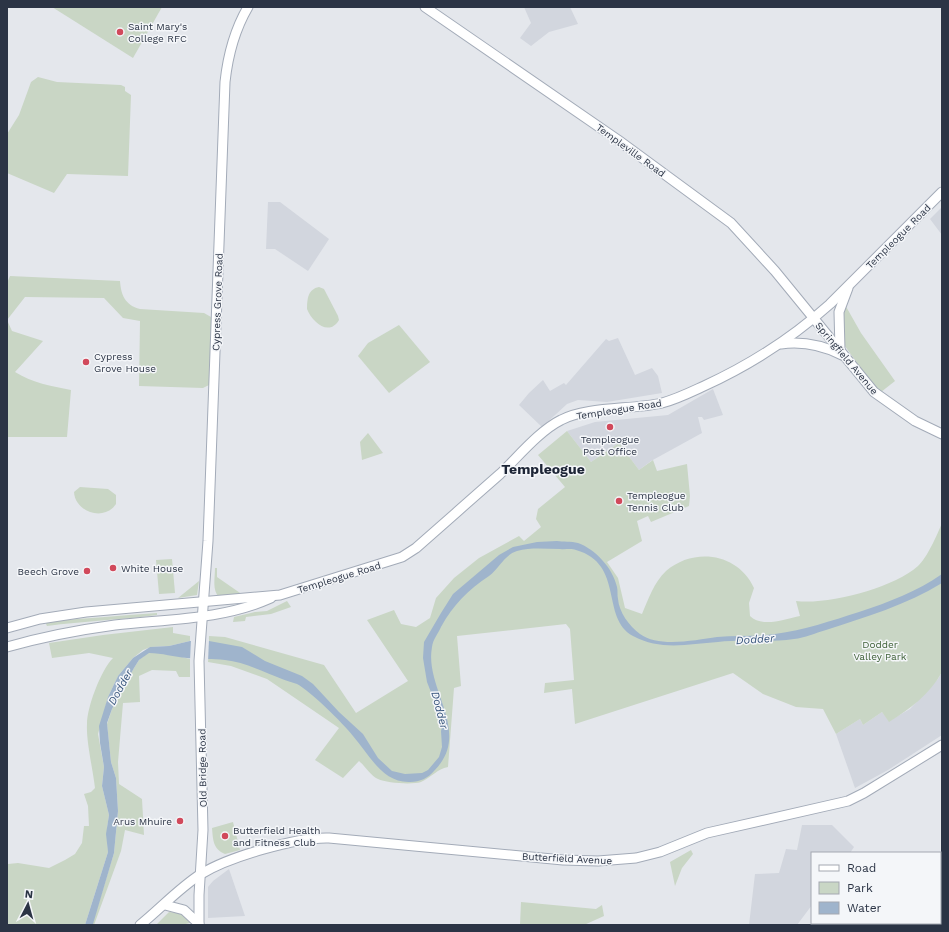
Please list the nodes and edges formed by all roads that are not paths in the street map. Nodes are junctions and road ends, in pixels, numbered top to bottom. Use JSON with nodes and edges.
{"nodes":[{"id":1,"x":248,"y":7,"type":"edge"},
{"id":2,"x":425,"y":7,"type":"edge"},
{"id":3,"x":942,"y":192,"type":"edge"},
{"id":4,"x":850,"y":284,"type":"junction"},
{"id":5,"x":814,"y":319,"type":"junction"},
{"id":6,"x":780,"y":344,"type":"junction"},
{"id":7,"x":842,"y":354,"type":"junction"},
{"id":8,"x":942,"y":434,"type":"edge"},
{"id":9,"x":280,"y":595,"type":"junction"},
{"id":10,"x":204,"y":602,"type":"junction"},
{"id":11,"x":202,"y":616,"type":"junction"},
{"id":12,"x":40,"y":619,"type":"junction"},
{"id":13,"x":171,"y":620,"type":"junction"},
{"id":14,"x":7,"y":628,"type":"edge"},
{"id":15,"x":200,"y":631,"type":"junction"},
{"id":16,"x":44,"y":636,"type":"junction"},
{"id":17,"x":7,"y":647,"type":"edge"},
{"id":18,"x":942,"y":745,"type":"edge"},
{"id":19,"x":200,"y":875,"type":"junction"},
{"id":20,"x":165,"y":905,"type":"junction"},
{"id":21,"x":140,"y":925,"type":"edge"},
{"id":22,"x":199,"y":925,"type":"edge"}],
"edges":[{"from":1,"to":10,"type":"main road","name":"Cypress Grove Road"},
{"from":2,"to":5,"type":"main road","name":"Templeville Road"},
{"from":3,"to":4,"type":"main road","name":"Templeogue Road"},
{"from":4,"to":5,"type":"main road","name":"Templeogue Road"},
{"from":4,"to":7,"type":"main road"},
{"from":5,"to":6,"type":"main road","name":"Templeogue Road"},
{"from":5,"to":7,"type":"main road","name":"Springfield Avenue"},
{"from":6,"to":7,"type":"main road"},
{"from":6,"to":9,"type":"main road","name":"Templeogue Road"},
{"from":7,"to":8,"type":"main road","name":"Springfield Avenue"},
{"from":9,"to":10,"type":"main road","name":"Templeogue Road"},
{"from":9,"to":11,"type":"main road","name":"Templeogue Road"},
{"from":10,"to":11,"type":"main road","name":"Cypress Grove Road"},
{"from":10,"to":12,"type":"main road","name":"Templeogue Road"},
{"from":11,"to":13,"type":"main road","name":"Templeogue Road"},
{"from":11,"to":15,"type":"main road"},
{"from":12,"to":14,"type":"main road","name":"Templeogue Road"},
{"from":12,"to":16,"type":"main road"},
{"from":13,"to":15,"type":"main road"},
{"from":13,"to":16,"type":"main road","name":"Templeogue Road"},
{"from":15,"to":19,"type":"main road","name":"Old Bridge Road"},
{"from":16,"to":17,"type":"main road","name":"Templeogue Road"},
{"from":18,"to":19,"type":"main road","name":"Butterfield Avenue"},
{"from":19,"to":20,"type":"main road","name":"Butterfield Avenue"},
{"from":19,"to":22,"type":"main road","name":"Old Bridge Road"},
{"from":20,"to":21,"type":"main road","name":"Butterfield Avenue"},
{"from":20,"to":22,"type":"main road"}]}
